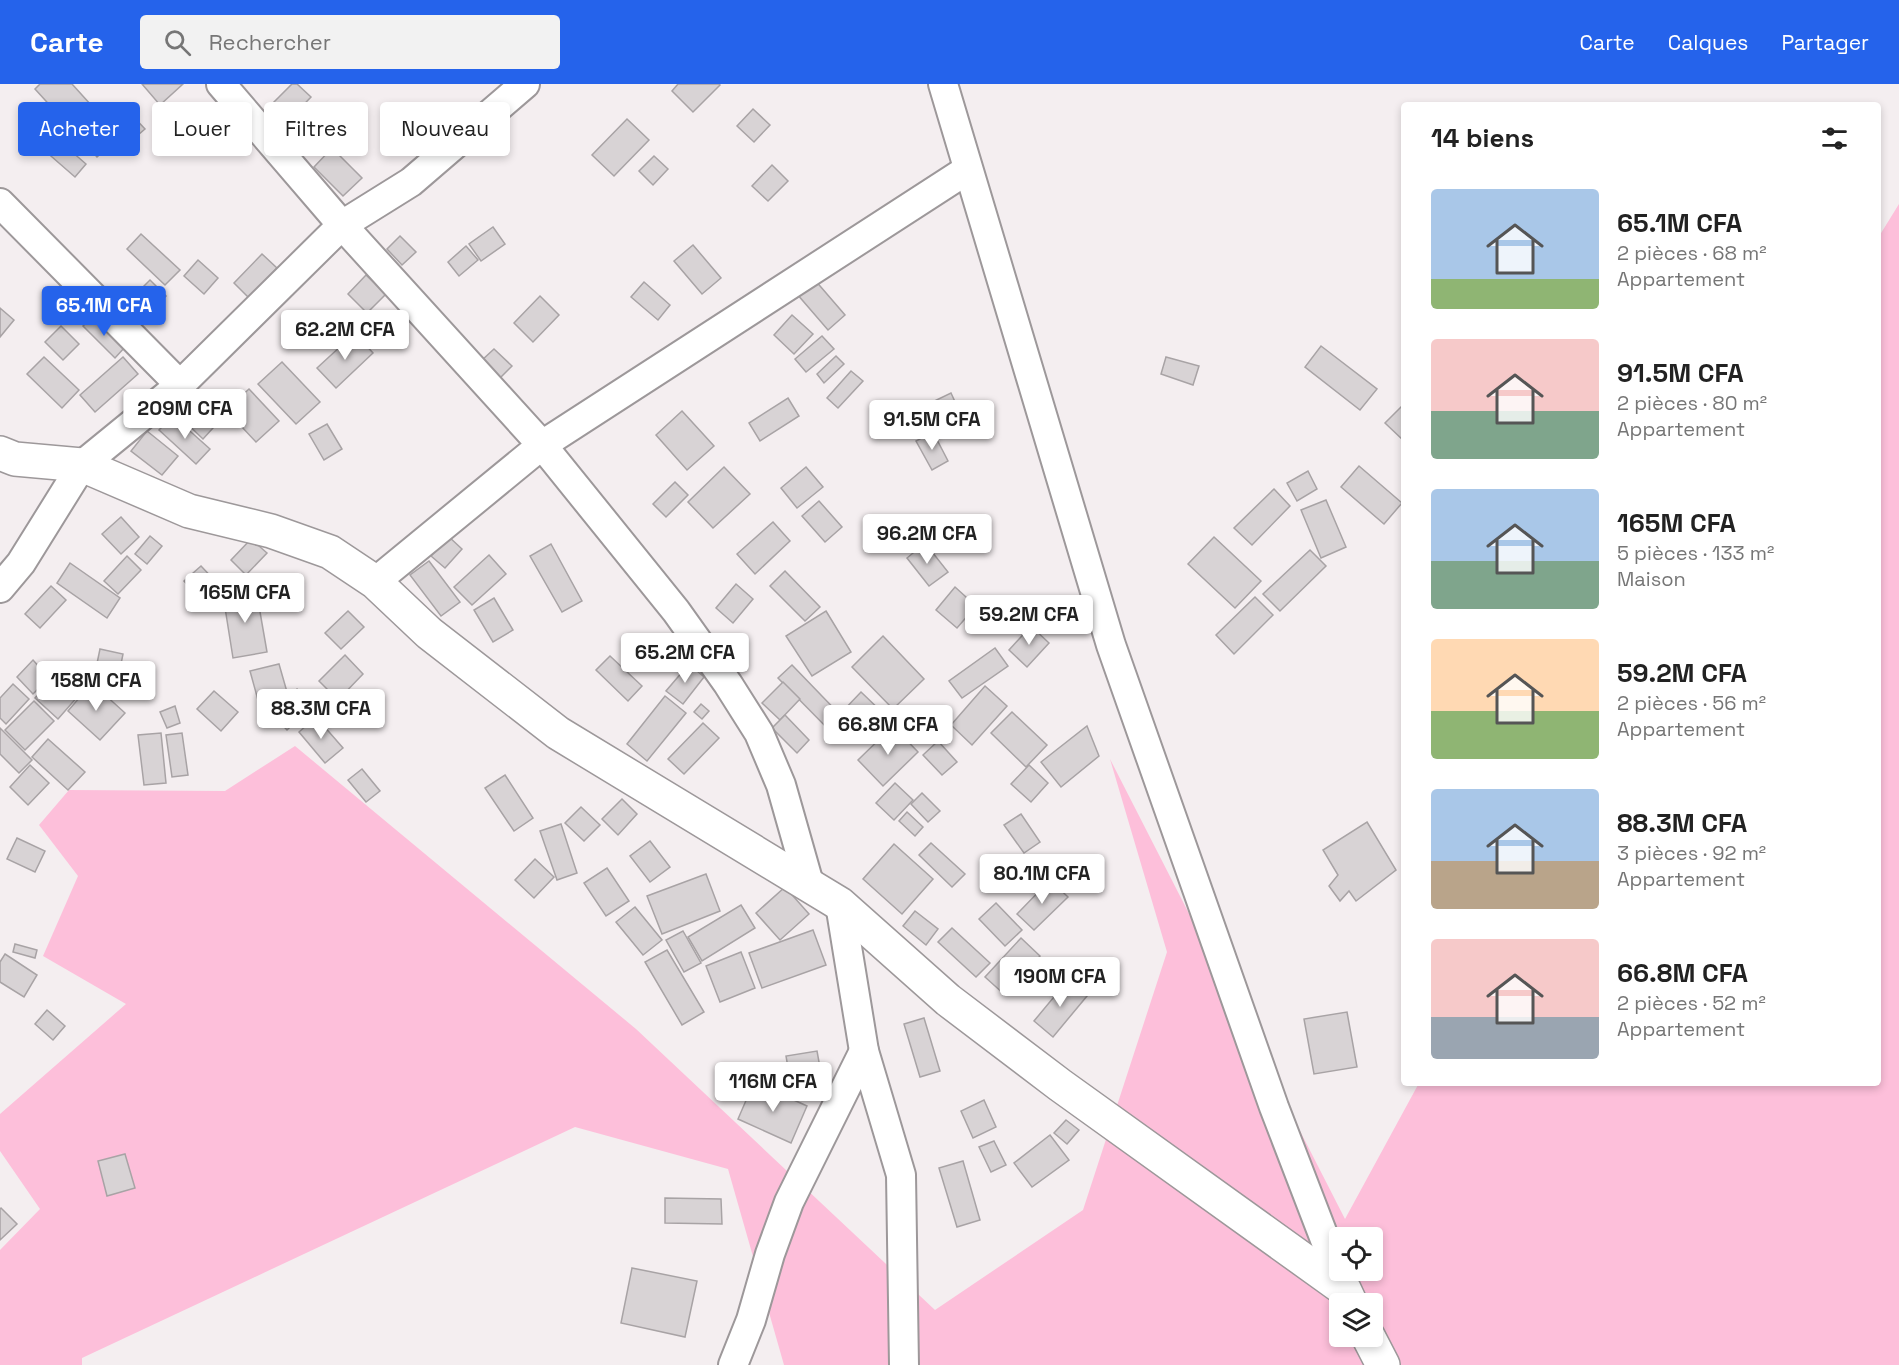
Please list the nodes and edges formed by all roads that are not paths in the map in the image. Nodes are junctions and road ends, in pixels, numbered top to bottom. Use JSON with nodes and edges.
{"nodes":[{"id":1,"x":221,"y":84,"type":"edge"},
{"id":2,"x":525,"y":84,"type":"edge"},
{"id":3,"x":943,"y":84,"type":"edge"},
{"id":4,"x":967,"y":170,"type":"junction"},
{"id":5,"x":0,"y":203,"type":"edge"},
{"id":6,"x":342,"y":225,"type":"junction"},
{"id":7,"x":180,"y":385,"type":"junction"},
{"id":8,"x":542,"y":445,"type":"junction"},
{"id":9,"x":5,"y":459,"type":"edge"},
{"id":10,"x":82,"y":465,"type":"junction"},
{"id":11,"x":375,"y":582,"type":"junction"},
{"id":12,"x":0,"y":588,"type":"edge"},
{"id":13,"x":810,"y":887,"type":"junction"},
{"id":14,"x":840,"y":904,"type":"junction"},
{"id":15,"x":864,"y":1051,"type":"junction"},
{"id":16,"x":1343,"y":1293,"type":"edge"},
{"id":17,"x":1346,"y":1293,"type":"edge"},
{"id":18,"x":1374,"y":1347,"type":"edge"},
{"id":19,"x":733,"y":1365,"type":"edge"},
{"id":20,"x":904,"y":1365,"type":"edge"},
{"id":21,"x":1383,"y":1365,"type":"edge"}],
"edges":[{"from":1,"to":6,"type":"street"},
{"from":2,"to":6,"type":"street"},
{"from":3,"to":4,"type":"street"},
{"from":4,"to":8,"type":"street"},
{"from":4,"to":17,"type":"street"},
{"from":5,"to":7,"type":"street"},
{"from":6,"to":7,"type":"street"},
{"from":6,"to":8,"type":"street"},
{"from":7,"to":10,"type":"street"},
{"from":8,"to":11,"type":"street"},
{"from":8,"to":13,"type":"street"},
{"from":9,"to":10,"type":"street"},
{"from":10,"to":11,"type":"street"},
{"from":10,"to":12,"type":"street"},
{"from":11,"to":13,"type":"street"},
{"from":13,"to":14,"type":"street"},
{"from":14,"to":15,"type":"street"},
{"from":14,"to":16,"type":"street"},
{"from":15,"to":19,"type":"street"},
{"from":15,"to":20,"type":"street"},
{"from":18,"to":21,"type":"street"}]}
